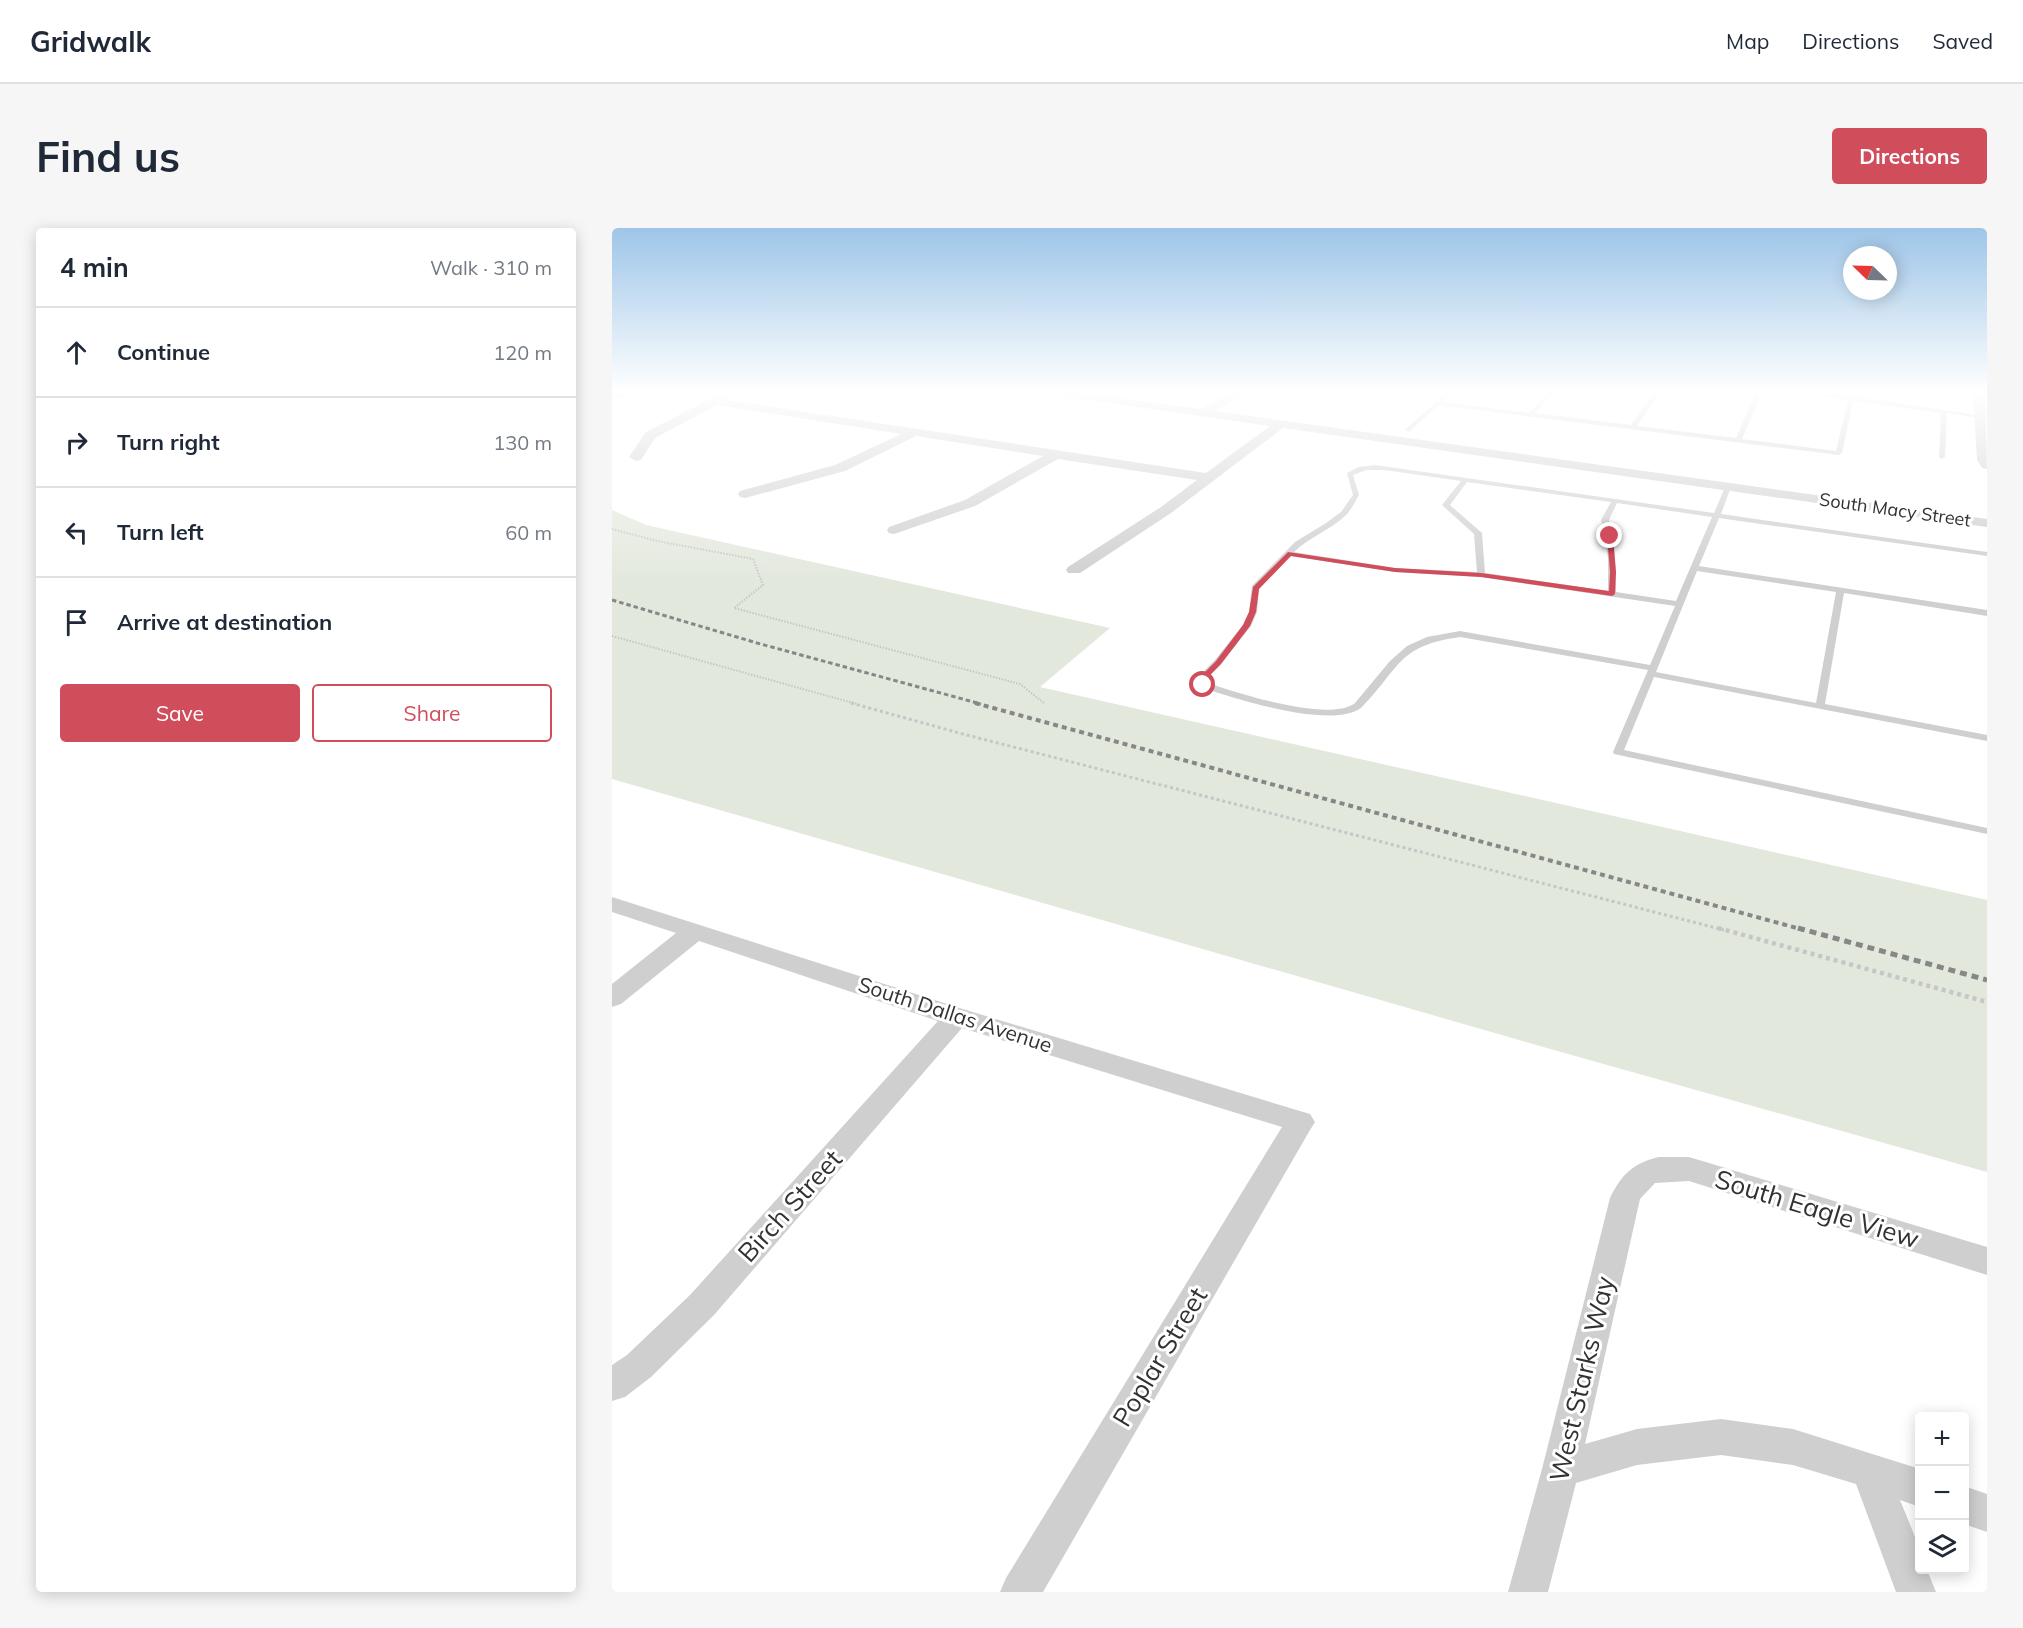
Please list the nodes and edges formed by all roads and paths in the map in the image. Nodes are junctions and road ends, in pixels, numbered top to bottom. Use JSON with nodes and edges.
{"nodes":[{"id":1,"x":866,"y":456,"type":"edge"},
{"id":2,"x":1054,"y":456,"type":"edge"},
{"id":3,"x":1067,"y":456,"type":"edge"},
{"id":4,"x":1239,"y":456,"type":"edge"},
{"id":5,"x":1496,"y":456,"type":"edge"},
{"id":6,"x":1209,"y":478,"type":"junction"},
{"id":7,"x":1466,"y":479,"type":"junction"},
{"id":8,"x":1728,"y":488,"type":"junction"},
{"id":9,"x":745,"y":494,"type":"dead end"},
{"id":10,"x":1615,"y":501,"type":"junction"},
{"id":11,"x":1717,"y":515,"type":"junction"},
{"id":12,"x":1987,"y":523,"type":"edge"},
{"id":13,"x":612,"y":529,"type":"edge"},
{"id":14,"x":894,"y":530,"type":"dead end"},
{"id":15,"x":1290,"y":554,"type":"junction"},
{"id":16,"x":1987,"y":554,"type":"edge"},
{"id":17,"x":1694,"y":568,"type":"junction"},
{"id":18,"x":1074,"y":570,"type":"dead end"},
{"id":19,"x":1481,"y":575,"type":"junction"},
{"id":20,"x":1840,"y":591,"type":"junction"},
{"id":21,"x":1612,"y":594,"type":"junction"},
{"id":22,"x":1679,"y":604,"type":"junction"},
{"id":23,"x":1987,"y":613,"type":"edge"},
{"id":24,"x":612,"y":636,"type":"edge"},
{"id":25,"x":1651,"y":671,"type":"junction"},
{"id":26,"x":1044,"y":703,"type":"dead end"},
{"id":27,"x":1820,"y":706,"type":"junction"},
{"id":28,"x":1987,"y":738,"type":"edge"},
{"id":29,"x":1987,"y":831,"type":"edge"},
{"id":30,"x":612,"y":904,"type":"edge"},
{"id":31,"x":695,"y":931,"type":"junction"},
{"id":32,"x":612,"y":998,"type":"edge"},
{"id":33,"x":1987,"y":1002,"type":"edge"},
{"id":34,"x":957,"y":1017,"type":"junction"},
{"id":35,"x":1300,"y":1122,"type":"joint"},
{"id":36,"x":1646,"y":1172,"type":"joint"},
{"id":37,"x":1987,"y":1261,"type":"edge"},
{"id":38,"x":612,"y":1385,"type":"edge"},
{"id":39,"x":1561,"y":1469,"type":"junction"},
{"id":40,"x":1870,"y":1470,"type":"junction"},
{"id":41,"x":1915,"y":1486,"type":"edge"},
{"id":42,"x":1969,"y":1506,"type":"edge"},
{"id":43,"x":1987,"y":1513,"type":"edge"},
{"id":44,"x":1020,"y":1592,"type":"edge"},
{"id":45,"x":1528,"y":1592,"type":"edge"},
{"id":46,"x":1916,"y":1592,"type":"edge"}],
"edges":[{"from":1,"to":9,"type":"street"},
{"from":2,"to":14,"type":"street"},
{"from":3,"to":6,"type":"street"},
{"from":4,"to":6,"type":"street"},
{"from":5,"to":8,"type":"street","name":"South Macy Street"},
{"from":6,"to":18,"type":"street"},
{"from":7,"to":10,"type":"lane"},
{"from":7,"to":15,"type":"lane"},
{"from":7,"to":19,"type":"lane"},
{"from":8,"to":11,"type":"lane"},
{"from":8,"to":12,"type":"street","name":"South Macy Street"},
{"from":10,"to":11,"type":"lane"},
{"from":10,"to":21,"type":"lane"},
{"from":11,"to":16,"type":"lane"},
{"from":11,"to":17,"type":"lane"},
{"from":13,"to":26,"type":"path"},
{"from":15,"to":19,"type":"lane"},
{"from":15,"to":25,"type":"lane"},
{"from":17,"to":20,"type":"lane"},
{"from":17,"to":22,"type":"lane"},
{"from":19,"to":21,"type":"lane"},
{"from":20,"to":23,"type":"lane"},
{"from":20,"to":27,"type":"lane"},
{"from":21,"to":22,"type":"lane"},
{"from":22,"to":25,"type":"lane"},
{"from":24,"to":33,"type":"path"},
{"from":25,"to":27,"type":"lane"},
{"from":25,"to":29,"type":"lane"},
{"from":27,"to":28,"type":"lane"},
{"from":30,"to":31,"type":"street","name":"South Dallas Avenue"},
{"from":31,"to":32,"type":"street"},
{"from":31,"to":34,"type":"street","name":"South Dallas Avenue"},
{"from":34,"to":35,"type":"street","name":"South Dallas Avenue"},
{"from":34,"to":38,"type":"street","name":"Birch Street"},
{"from":35,"to":44,"type":"street","name":"Poplar Street"},
{"from":36,"to":37,"type":"street","name":"South Eagle View"},
{"from":36,"to":39,"type":"street","name":"West Starks Way"},
{"from":39,"to":40,"type":"street"},
{"from":39,"to":45,"type":"street","name":"West Starks Way"},
{"from":40,"to":41,"type":"street"},
{"from":40,"to":46,"type":"street"},
{"from":42,"to":43,"type":"street"}]}
